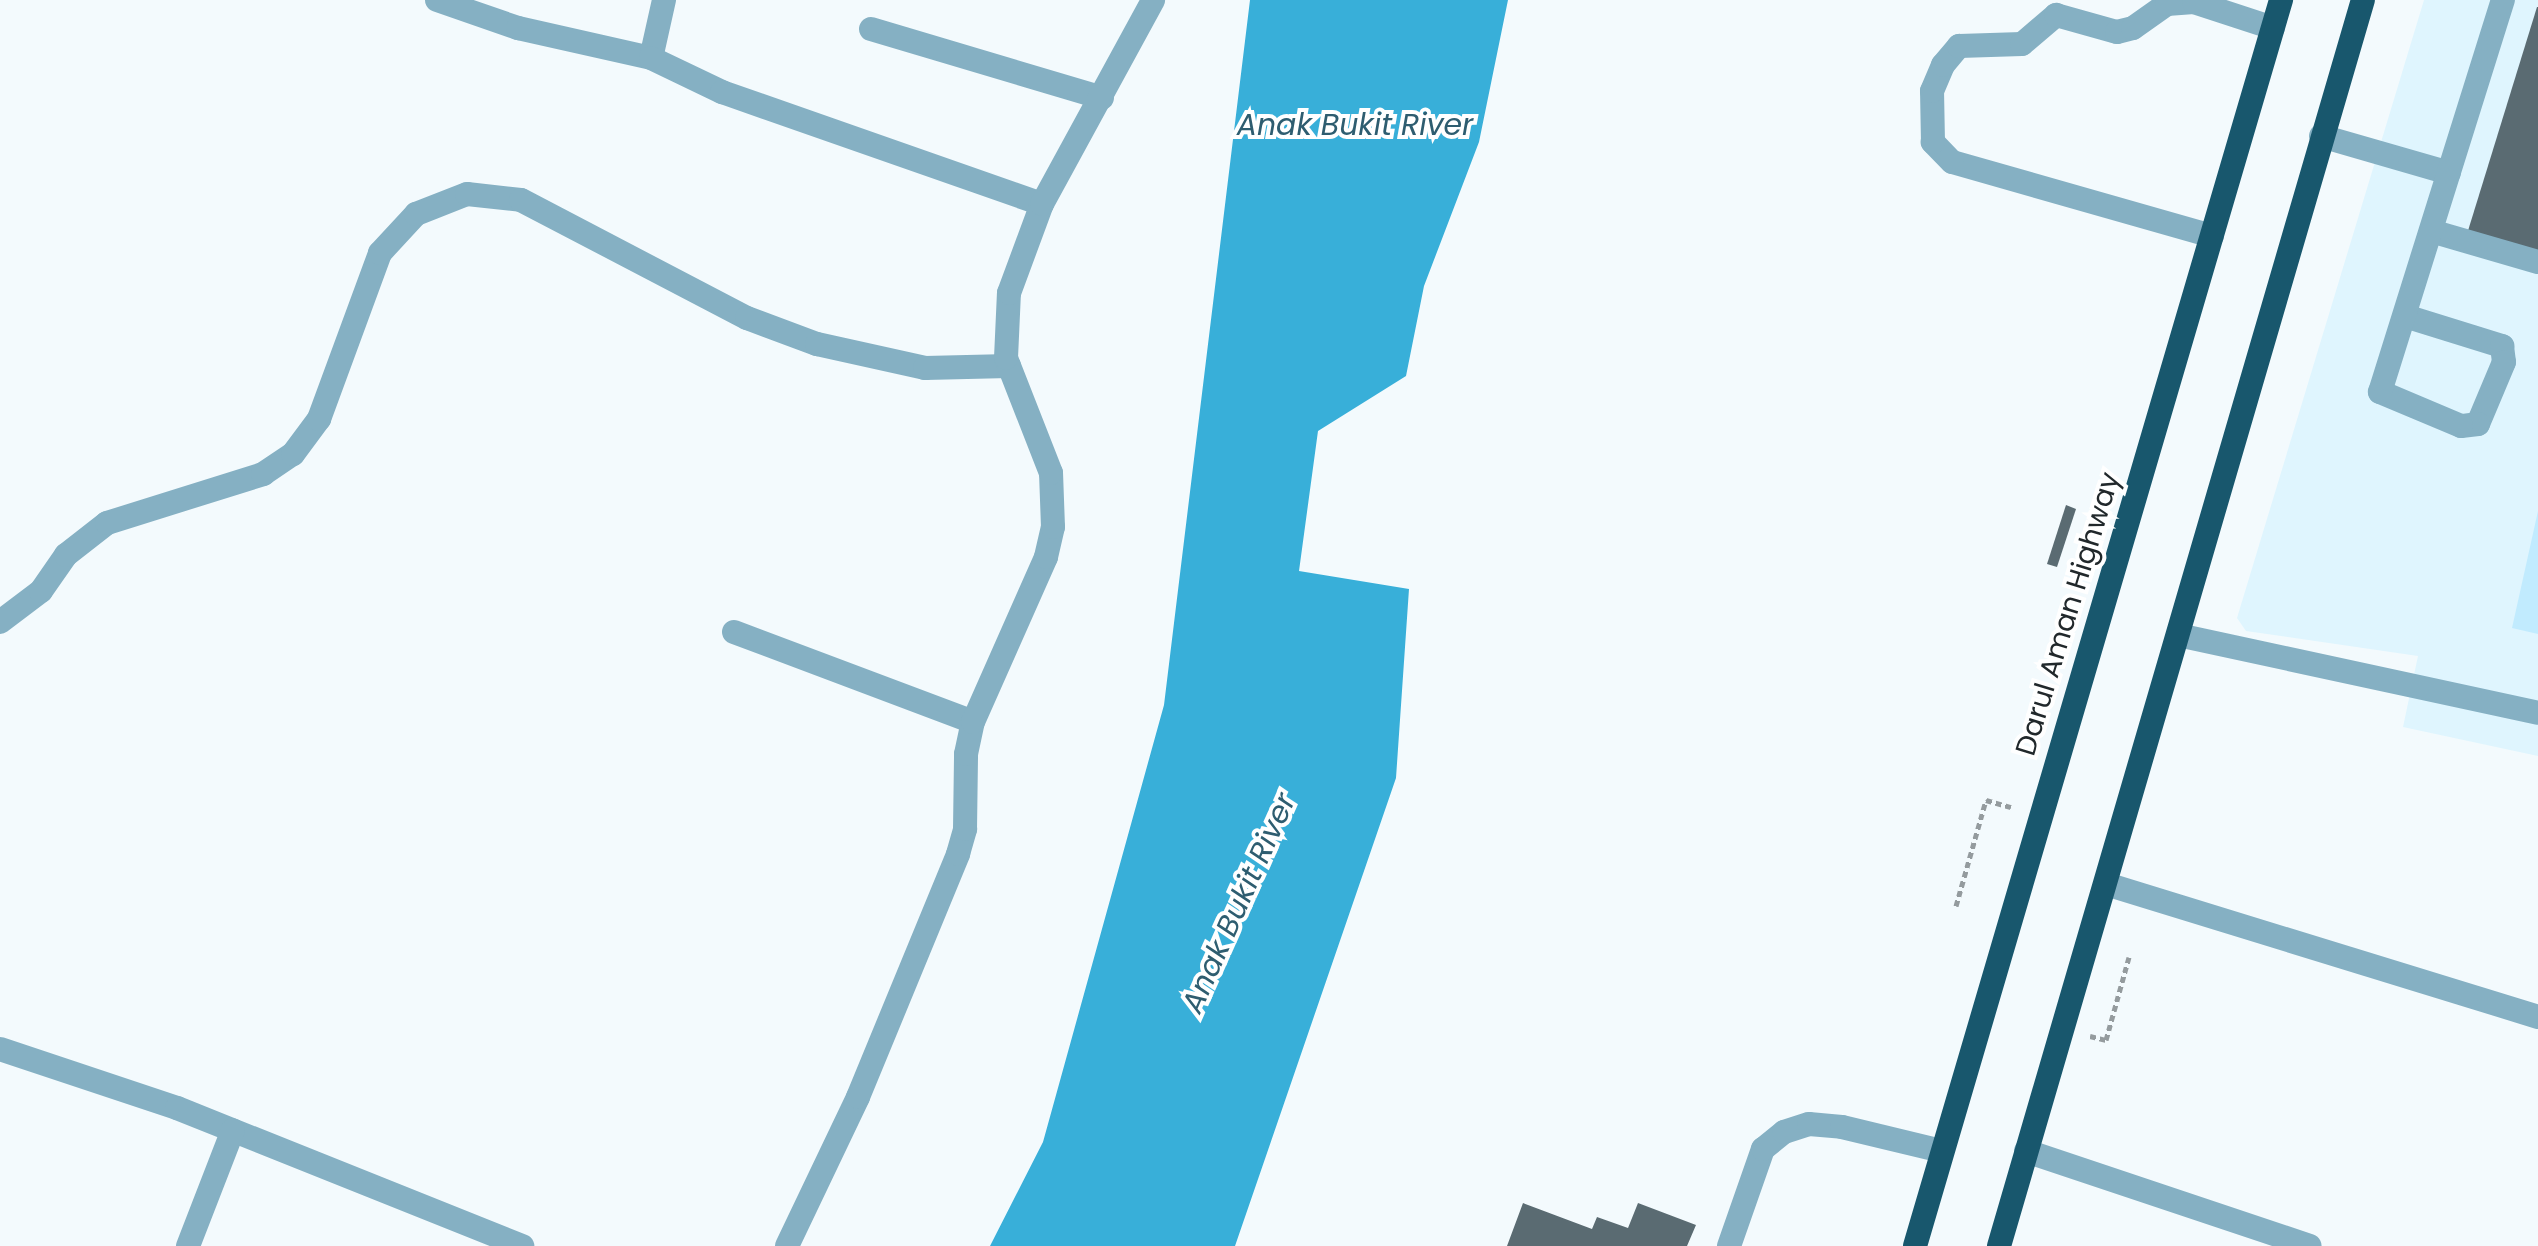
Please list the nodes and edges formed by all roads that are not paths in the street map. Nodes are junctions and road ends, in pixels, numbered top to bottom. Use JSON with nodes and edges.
{"nodes":[{"id":1,"x":437,"y":0,"type":"edge"},
{"id":2,"x":664,"y":0,"type":"edge"},
{"id":3,"x":1153,"y":0,"type":"edge"},
{"id":4,"x":2281,"y":0,"type":"edge"},
{"id":5,"x":2363,"y":0,"type":"edge"},
{"id":6,"x":2503,"y":0,"type":"edge"},
{"id":7,"x":2273,"y":28,"type":"junction"},
{"id":8,"x":871,"y":29,"type":"dead end"},
{"id":9,"x":651,"y":58,"type":"junction"},
{"id":10,"x":1102,"y":98,"type":"junction"},
{"id":11,"x":2321,"y":136,"type":"junction"},
{"id":12,"x":2449,"y":173,"type":"junction"},
{"id":13,"x":1042,"y":204,"type":"junction"},
{"id":14,"x":2431,"y":231,"type":"junction"},
{"id":15,"x":2212,"y":236,"type":"junction"},
{"id":16,"x":2538,"y":262,"type":"edge"},
{"id":17,"x":2405,"y":316,"type":"junction"},
{"id":18,"x":1009,"y":366,"type":"junction"},
{"id":19,"x":0,"y":622,"type":"edge"},
{"id":20,"x":734,"y":632,"type":"dead end"},
{"id":21,"x":2178,"y":635,"type":"junction"},
{"id":22,"x":2538,"y":713,"type":"edge"},
{"id":23,"x":973,"y":722,"type":"junction"},
{"id":24,"x":2106,"y":884,"type":"junction"},
{"id":25,"x":2538,"y":1017,"type":"edge"},
{"id":26,"x":0,"y":1049,"type":"edge"},
{"id":27,"x":233,"y":1130,"type":"junction"},
{"id":28,"x":1942,"y":1151,"type":"junction"},
{"id":29,"x":2026,"y":1151,"type":"junction"},
{"id":30,"x":188,"y":1246,"type":"edge"},
{"id":31,"x":522,"y":1246,"type":"edge"},
{"id":32,"x":787,"y":1246,"type":"edge"},
{"id":33,"x":1729,"y":1246,"type":"edge"},
{"id":34,"x":1915,"y":1246,"type":"edge"},
{"id":35,"x":1999,"y":1246,"type":"edge"},
{"id":36,"x":2310,"y":1246,"type":"edge"}],
"edges":[{"from":1,"to":9,"type":"street"},
{"from":2,"to":9,"type":"street"},
{"from":3,"to":10,"type":"street"},
{"from":4,"to":7,"type":"highway","name":"Darul Aman Highway"},
{"from":5,"to":11,"type":"highway"},
{"from":6,"to":12,"type":"street"},
{"from":7,"to":15,"type":"highway","name":"Darul Aman Highway"},
{"from":7,"to":15,"type":"street"},
{"from":8,"to":10,"type":"street"},
{"from":9,"to":13,"type":"street"},
{"from":10,"to":13,"type":"street"},
{"from":11,"to":12,"type":"street"},
{"from":11,"to":21,"type":"highway"},
{"from":12,"to":14,"type":"street"},
{"from":13,"to":18,"type":"street"},
{"from":14,"to":16,"type":"street"},
{"from":14,"to":17,"type":"street"},
{"from":15,"to":28,"type":"highway","name":"Darul Aman Highway"},
{"from":17,"to":17,"type":"street"},
{"from":18,"to":19,"type":"street"},
{"from":18,"to":23,"type":"street"},
{"from":20,"to":23,"type":"street"},
{"from":21,"to":22,"type":"street"},
{"from":21,"to":24,"type":"highway"},
{"from":23,"to":32,"type":"street"},
{"from":24,"to":25,"type":"street"},
{"from":24,"to":29,"type":"highway"},
{"from":26,"to":27,"type":"street"},
{"from":27,"to":30,"type":"street"},
{"from":27,"to":31,"type":"street"},
{"from":28,"to":33,"type":"street"},
{"from":28,"to":34,"type":"highway","name":"Darul Aman Highway"},
{"from":29,"to":35,"type":"highway"},
{"from":29,"to":36,"type":"street"}]}
